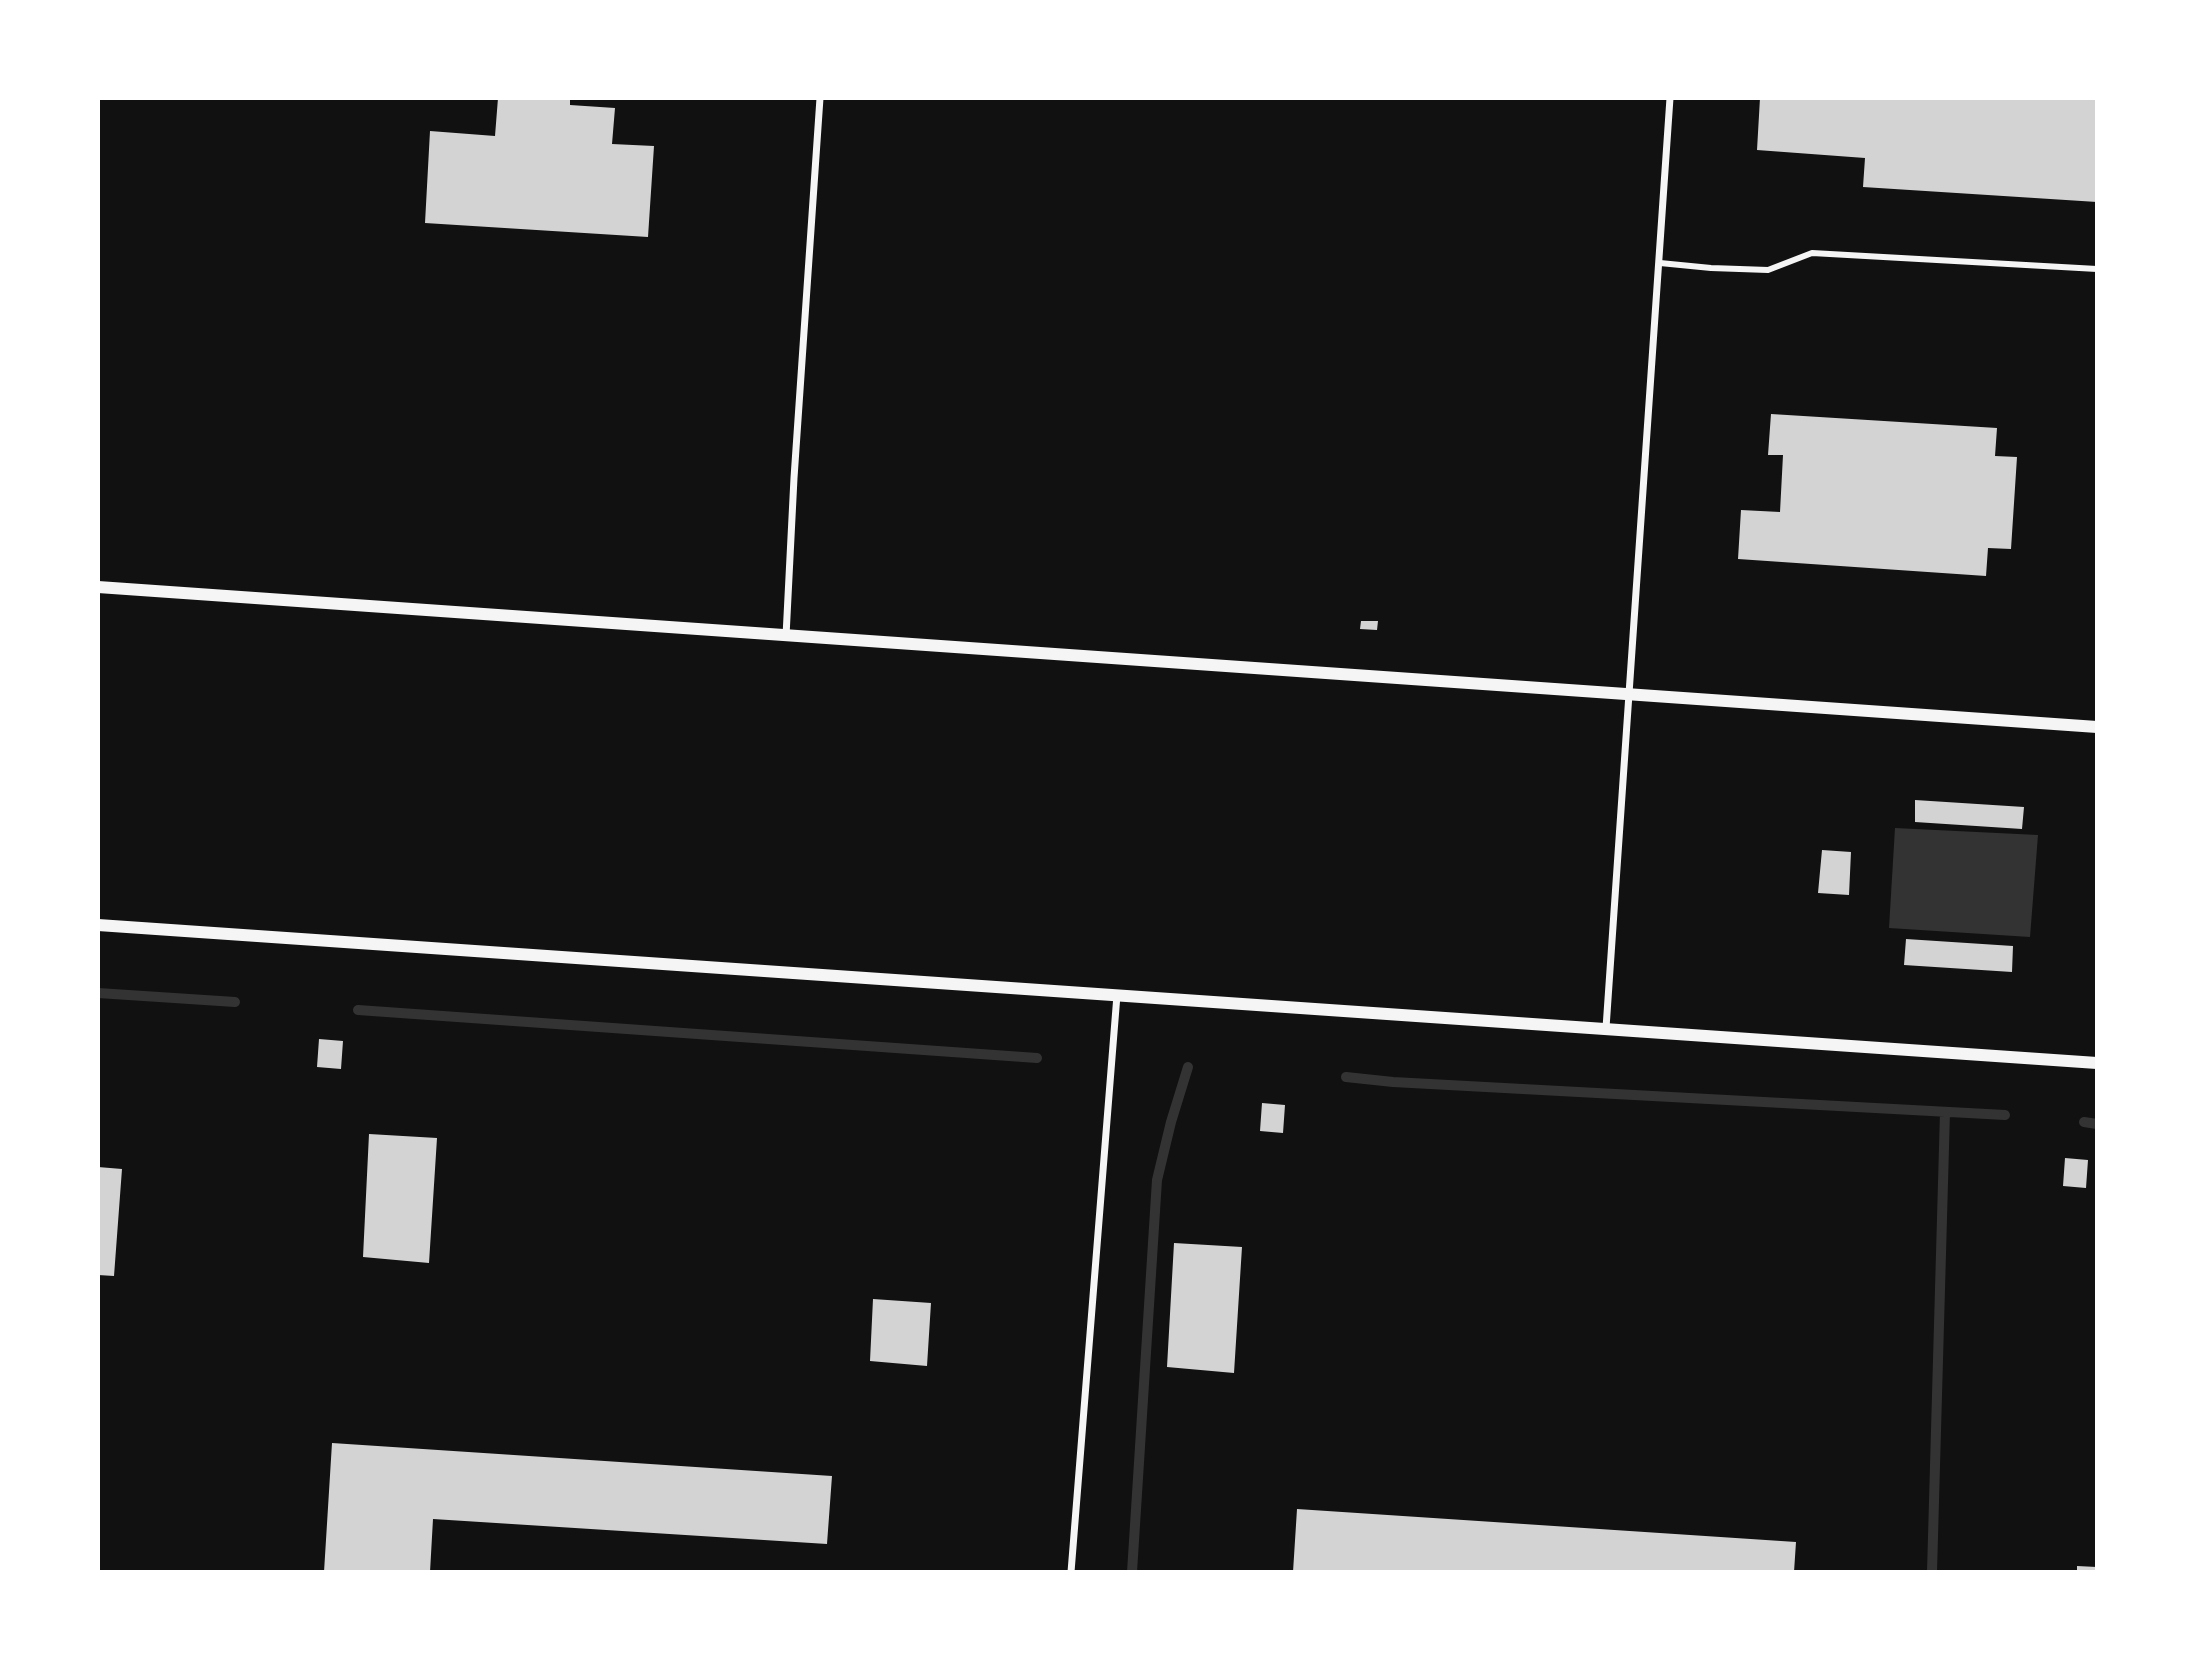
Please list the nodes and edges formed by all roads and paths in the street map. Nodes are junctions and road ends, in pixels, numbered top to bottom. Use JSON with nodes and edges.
{"nodes":[{"id":1,"x":820,"y":98,"type":"edge"},
{"id":2,"x":1670,"y":98,"type":"edge"},
{"id":3,"x":1660,"y":263,"type":"junction"},
{"id":4,"x":2097,"y":269,"type":"edge"},
{"id":5,"x":98,"y":587,"type":"edge"},
{"id":6,"x":786,"y":636,"type":"junction"},
{"id":7,"x":1630,"y":693,"type":"junction"},
{"id":8,"x":2097,"y":727,"type":"edge"},
{"id":9,"x":98,"y":925,"type":"edge"},
{"id":10,"x":1117,"y":995,"type":"junction"},
{"id":11,"x":1605,"y":1028,"type":"junction"},
{"id":12,"x":2097,"y":1063,"type":"edge"},
{"id":13,"x":1071,"y":1572,"type":"edge"}],
"edges":[{"from":1,"to":6,"type":"street"},
{"from":2,"to":3,"type":"street"},
{"from":3,"to":4,"type":"street"},
{"from":3,"to":7,"type":"street"},
{"from":5,"to":6,"type":"street"},
{"from":6,"to":7,"type":"street"},
{"from":7,"to":8,"type":"street"},
{"from":7,"to":11,"type":"street"},
{"from":9,"to":10,"type":"street"},
{"from":10,"to":11,"type":"street"},
{"from":10,"to":13,"type":"street"},
{"from":11,"to":12,"type":"street"}]}
